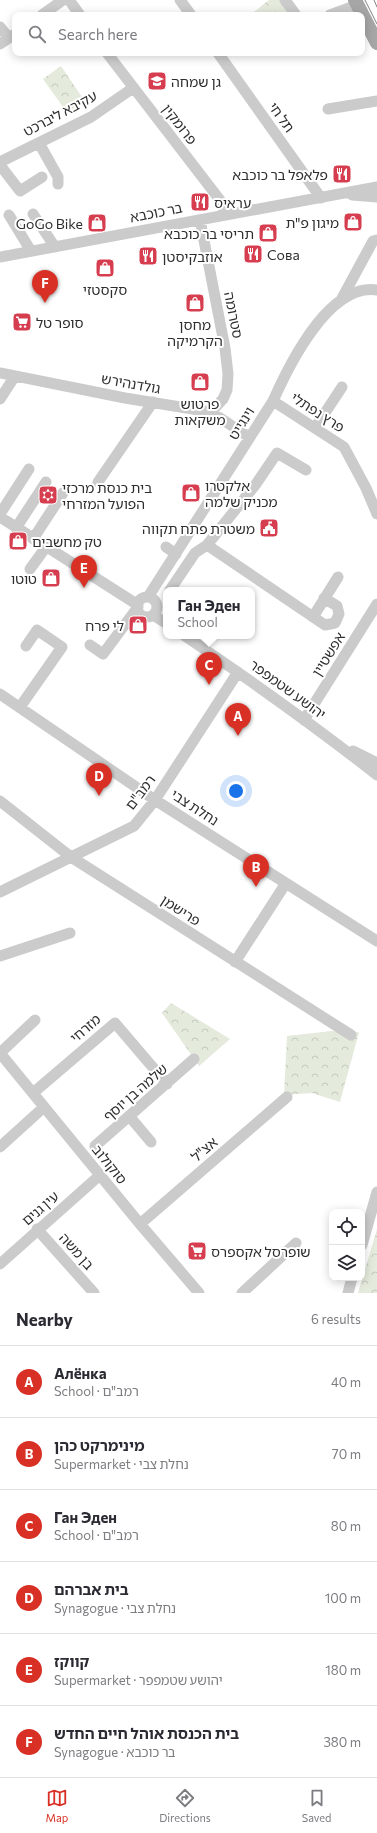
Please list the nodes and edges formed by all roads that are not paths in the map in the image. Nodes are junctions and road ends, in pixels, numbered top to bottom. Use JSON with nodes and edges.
{"nodes":[{"id":1,"x":63,"y":0,"type":"edge"},
{"id":2,"x":69,"y":0,"type":"edge"},
{"id":3,"x":180,"y":0,"type":"edge"},
{"id":4,"x":285,"y":0,"type":"edge"},
{"id":5,"x":356,"y":2,"type":"edge"},
{"id":6,"x":45,"y":12,"type":"edge"},
{"id":7,"x":78,"y":12,"type":"edge"},
{"id":8,"x":189,"y":12,"type":"edge"},
{"id":9,"x":294,"y":12,"type":"edge"},
{"id":10,"x":336,"y":12,"type":"edge"},
{"id":11,"x":361,"y":12,"type":"edge"},
{"id":12,"x":365,"y":20,"type":"edge"},
{"id":13,"x":0,"y":27,"type":"edge"},
{"id":14,"x":8,"y":39,"type":"edge"},
{"id":15,"x":377,"y":43,"type":"edge"},
{"id":16,"x":110,"y":56,"type":"edge"},
{"id":17,"x":220,"y":56,"type":"edge"},
{"id":18,"x":133,"y":88,"type":"junction"},
{"id":19,"x":377,"y":101,"type":"edge"},
{"id":20,"x":328,"y":109,"type":"dead end"},
{"id":21,"x":39,"y":143,"type":"junction"},
{"id":22,"x":0,"y":162,"type":"edge"},
{"id":23,"x":0,"y":165,"type":"edge"},
{"id":24,"x":42,"y":177,"type":"dead end"},
{"id":25,"x":58,"y":184,"type":"dead end"},
{"id":26,"x":377,"y":187,"type":"edge"},
{"id":27,"x":342,"y":194,"type":"junction"},
{"id":28,"x":377,"y":197,"type":"edge"},
{"id":29,"x":321,"y":198,"type":"junction"},
{"id":30,"x":33,"y":214,"type":"dead end"},
{"id":31,"x":9,"y":215,"type":"dead end"},
{"id":32,"x":224,"y":215,"type":"junction"},
{"id":33,"x":200,"y":220,"type":"junction"},
{"id":34,"x":377,"y":240,"type":"edge"},
{"id":35,"x":0,"y":246,"type":"edge"},
{"id":36,"x":55,"y":247,"type":"junction"},
{"id":37,"x":32,"y":251,"type":"junction"},
{"id":38,"x":3,"y":256,"type":"edge"},
{"id":39,"x":377,"y":290,"type":"edge"},
{"id":40,"x":341,"y":300,"type":"junction"},
{"id":41,"x":0,"y":373,"type":"edge"},
{"id":42,"x":15,"y":376,"type":"junction"},
{"id":43,"x":342,"y":387,"type":"dead end"},
{"id":44,"x":0,"y":398,"type":"edge"},
{"id":45,"x":273,"y":400,"type":"junction"},
{"id":46,"x":150,"y":402,"type":"junction"},
{"id":47,"x":211,"y":412,"type":"junction"},
{"id":48,"x":315,"y":428,"type":"junction"},
{"id":49,"x":249,"y":437,"type":"junction"},
{"id":50,"x":29,"y":469,"type":"dead end"},
{"id":51,"x":306,"y":470,"type":"dead end"},
{"id":52,"x":96,"y":480,"type":"dead end"},
{"id":53,"x":46,"y":482,"type":"dead end"},
{"id":54,"x":63,"y":493,"type":"dead end"},
{"id":55,"x":377,"y":514,"type":"edge"},
{"id":56,"x":0,"y":516,"type":"edge"},
{"id":57,"x":16,"y":528,"type":"junction"},
{"id":58,"x":33,"y":539,"type":"junction"},
{"id":59,"x":207,"y":545,"type":"junction"},
{"id":60,"x":46,"y":546,"type":"junction"},
{"id":61,"x":166,"y":548,"type":"dead end"},
{"id":62,"x":176,"y":554,"type":"junction"},
{"id":63,"x":30,"y":569,"type":"dead end"},
{"id":64,"x":338,"y":577,"type":"dead end"},
{"id":65,"x":172,"y":587,"type":"edge"},
{"id":66,"x":148,"y":597,"type":"junction"},
{"id":67,"x":324,"y":598,"type":"junction"},
{"id":68,"x":163,"y":600,"type":"edge"},
{"id":69,"x":377,"y":604,"type":"edge"},
{"id":70,"x":138,"y":606,"type":"junction"},
{"id":71,"x":155,"y":610,"type":"junction"},
{"id":72,"x":313,"y":617,"type":"junction"},
{"id":73,"x":163,"y":619,"type":"edge"},
{"id":74,"x":189,"y":639,"type":"edge"},
{"id":75,"x":90,"y":645,"type":"dead end"},
{"id":76,"x":26,"y":646,"type":"dead end"},
{"id":77,"x":238,"y":672,"type":"junction"},
{"id":78,"x":0,"y":694,"type":"edge"},
{"id":79,"x":20,"y":707,"type":"junction"},
{"id":80,"x":304,"y":720,"type":"junction"},
{"id":81,"x":333,"y":741,"type":"junction"},
{"id":82,"x":377,"y":762,"type":"edge"},
{"id":83,"x":377,"y":775,"type":"edge"},
{"id":84,"x":155,"y":800,"type":"junction"},
{"id":85,"x":0,"y":801,"type":"edge"},
{"id":86,"x":53,"y":843,"type":"junction"},
{"id":87,"x":92,"y":847,"type":"junction"},
{"id":88,"x":71,"y":857,"type":"junction"},
{"id":89,"x":88,"y":868,"type":"junction"},
{"id":90,"x":48,"y":869,"type":"junction"},
{"id":91,"x":286,"y":883,"type":"junction"},
{"id":92,"x":0,"y":892,"type":"edge"},
{"id":93,"x":70,"y":933,"type":"dead end"},
{"id":94,"x":377,"y":941,"type":"edge"},
{"id":95,"x":0,"y":956,"type":"edge"},
{"id":96,"x":235,"y":962,"type":"junction"},
{"id":97,"x":35,"y":1020,"type":"dead end"},
{"id":98,"x":351,"y":1035,"type":"dead end"},
{"id":99,"x":0,"y":1053,"type":"edge"},
{"id":100,"x":194,"y":1059,"type":"dead end"},
{"id":101,"x":167,"y":1084,"type":"junction"},
{"id":102,"x":33,"y":1093,"type":"junction"},
{"id":103,"x":287,"y":1097,"type":"dead end"},
{"id":104,"x":44,"y":1107,"type":"junction"},
{"id":105,"x":130,"y":1116,"type":"junction"},
{"id":106,"x":151,"y":1142,"type":"dead end"},
{"id":107,"x":95,"y":1146,"type":"dead end"},
{"id":108,"x":0,"y":1147,"type":"edge"},
{"id":109,"x":100,"y":1175,"type":"junction"},
{"id":110,"x":377,"y":1192,"type":"edge"},
{"id":111,"x":374,"y":1214,"type":"edge"},
{"id":112,"x":140,"y":1224,"type":"junction"},
{"id":113,"x":37,"y":1229,"type":"junction"},
{"id":114,"x":365,"y":1237,"type":"edge"},
{"id":115,"x":296,"y":1243,"type":"dead end"},
{"id":116,"x":0,"y":1264,"type":"edge"},
{"id":117,"x":351,"y":1281,"type":"edge"},
{"id":118,"x":94,"y":1293,"type":"edge"},
{"id":119,"x":199,"y":1293,"type":"edge"},
{"id":120,"x":242,"y":1293,"type":"edge"},
{"id":121,"x":348,"y":1293,"type":"edge"}],
"edges":[{"from":1,"to":6,"type":"street"},
{"from":2,"to":7,"type":"street"},
{"from":3,"to":8,"type":"street"},
{"from":4,"to":9,"type":"street"},
{"from":5,"to":10,"type":"street"},
{"from":5,"to":11,"type":"main road"},
{"from":12,"to":15,"type":"main road"},
{"from":13,"to":14,"type":"street"},
{"from":16,"to":18,"type":"street","name":"פרומקין"},
{"from":17,"to":29,"type":"street","name":"תל חי"},
{"from":18,"to":21,"type":"street","name":"עקיבא ליברכט"},
{"from":18,"to":32,"type":"street","name":"פרומקין"},
{"from":19,"to":20,"type":"street"},
{"from":21,"to":22,"type":"street","name":"עקיבא ליברכט"},
{"from":21,"to":25,"type":"street"},
{"from":23,"to":24,"type":"street"},
{"from":26,"to":27,"type":"street","name":"בר כוכבא"},
{"from":27,"to":28,"type":"street","name":"בר כוכבא"},
{"from":27,"to":29,"type":"street","name":"בר כוכבא"},
{"from":29,"to":32,"type":"street","name":"בר כוכבא"},
{"from":30,"to":36,"type":"street"},
{"from":31,"to":37,"type":"street"},
{"from":32,"to":33,"type":"street","name":"בר כוכבא"},
{"from":33,"to":36,"type":"street","name":"בר כוכבא"},
{"from":33,"to":47,"type":"street","name":"סטרומה"},
{"from":34,"to":40,"type":"street"},
{"from":35,"to":38,"type":"street"},
{"from":36,"to":37,"type":"street","name":"בר כוכבא"},
{"from":37,"to":38,"type":"street","name":"בר כוכבא"},
{"from":39,"to":40,"type":"street","name":"וינגייט"},
{"from":40,"to":45,"type":"street","name":"וינגייט"},
{"from":41,"to":42,"type":"street","name":"גולדנהירש"},
{"from":42,"to":44,"type":"street"},
{"from":42,"to":46,"type":"street","name":"גולדנהירש"},
{"from":43,"to":48,"type":"street"},
{"from":45,"to":48,"type":"street","name":"פרץ נפתלי"},
{"from":45,"to":49,"type":"street","name":"וינגייט"},
{"from":46,"to":47,"type":"street","name":"גולדנהירש"},
{"from":46,"to":52,"type":"street"},
{"from":47,"to":49,"type":"street","name":"גולדנהירש"},
{"from":48,"to":55,"type":"street","name":"פרץ נפתלי"},
{"from":49,"to":62,"type":"street","name":"וינגייט"},
{"from":50,"to":56,"type":"street"},
{"from":51,"to":59,"type":"street"},
{"from":53,"to":57,"type":"street"},
{"from":54,"to":58,"type":"street"},
{"from":56,"to":57,"type":"street"},
{"from":57,"to":58,"type":"street"},
{"from":58,"to":60,"type":"street"},
{"from":59,"to":65,"type":"street"},
{"from":59,"to":72,"type":"street"},
{"from":60,"to":63,"type":"street"},
{"from":60,"to":70,"type":"street"},
{"from":61,"to":62,"type":"street"},
{"from":62,"to":66,"type":"street","name":"וינגייט"},
{"from":64,"to":67,"type":"street"},
{"from":66,"to":70,"type":"street"},
{"from":66,"to":71,"type":"street"},
{"from":67,"to":72,"type":"street"},
{"from":67,"to":72,"type":"street"},
{"from":68,"to":71,"type":"street"},
{"from":69,"to":80,"type":"street","name":"אפשטיין"},
{"from":70,"to":71,"type":"street"},
{"from":70,"to":75,"type":"street"},
{"from":71,"to":73,"type":"street"},
{"from":74,"to":77,"type":"street","name":"יהושע שטמפפר"},
{"from":76,"to":79,"type":"street"},
{"from":77,"to":80,"type":"street","name":"יהושע שטמפפר"},
{"from":77,"to":84,"type":"street","name":"רמב\"ם"},
{"from":78,"to":79,"type":"street","name":"נחלת צבי"},
{"from":79,"to":84,"type":"street","name":"נחלת צבי"},
{"from":80,"to":81,"type":"street","name":"יהושע שטמפפר"},
{"from":81,"to":82,"type":"street","name":"יהושע שטמפפר"},
{"from":81,"to":83,"type":"street","name":"יהושע שטמפפר"},
{"from":84,"to":87,"type":"street","name":"רמב\"ם"},
{"from":84,"to":91,"type":"street","name":"נחלת צבי"},
{"from":85,"to":86,"type":"street","name":"פרישמן"},
{"from":86,"to":88,"type":"street","name":"פרישמן"},
{"from":86,"to":90,"type":"street"},
{"from":87,"to":88,"type":"street","name":"רמב\"ם"},
{"from":87,"to":89,"type":"street"},
{"from":88,"to":89,"type":"street","name":"פרישמן"},
{"from":88,"to":90,"type":"street","name":"רמב\"ם"},
{"from":89,"to":96,"type":"street","name":"פרישמן"},
{"from":90,"to":92,"type":"street","name":"רמב\"ם"},
{"from":91,"to":94,"type":"street","name":"נחלת צבי"},
{"from":91,"to":96,"type":"street"},
{"from":93,"to":95,"type":"street"},
{"from":96,"to":98,"type":"street","name":"פרישמן"},
{"from":97,"to":99,"type":"street"},
{"from":99,"to":102,"type":"street","name":"סוקולוב"},
{"from":100,"to":101,"type":"street","name":"שלמה בן יוסף"},
{"from":101,"to":102,"type":"street","name":"מזרחי"},
{"from":101,"to":105,"type":"street","name":"שלמה בן יוסף"},
{"from":102,"to":104,"type":"street","name":"סוקולוב"},
{"from":103,"to":112,"type":"street","name":"אצ\"ל"},
{"from":104,"to":108,"type":"street"},
{"from":104,"to":109,"type":"street","name":"סוקולוב"},
{"from":105,"to":106,"type":"street"},
{"from":105,"to":107,"type":"street","name":"שלמה בן יוסף"},
{"from":109,"to":112,"type":"street","name":"סוקולוב"},
{"from":109,"to":113,"type":"street","name":"עין גנים"},
{"from":110,"to":111,"type":"street"},
{"from":111,"to":114,"type":"street"},
{"from":112,"to":119,"type":"street","name":"סוקולוב"},
{"from":113,"to":116,"type":"street","name":"עין גנים"},
{"from":113,"to":118,"type":"street","name":"בן משה"},
{"from":115,"to":120,"type":"street"},
{"from":117,"to":121,"type":"street"}]}
